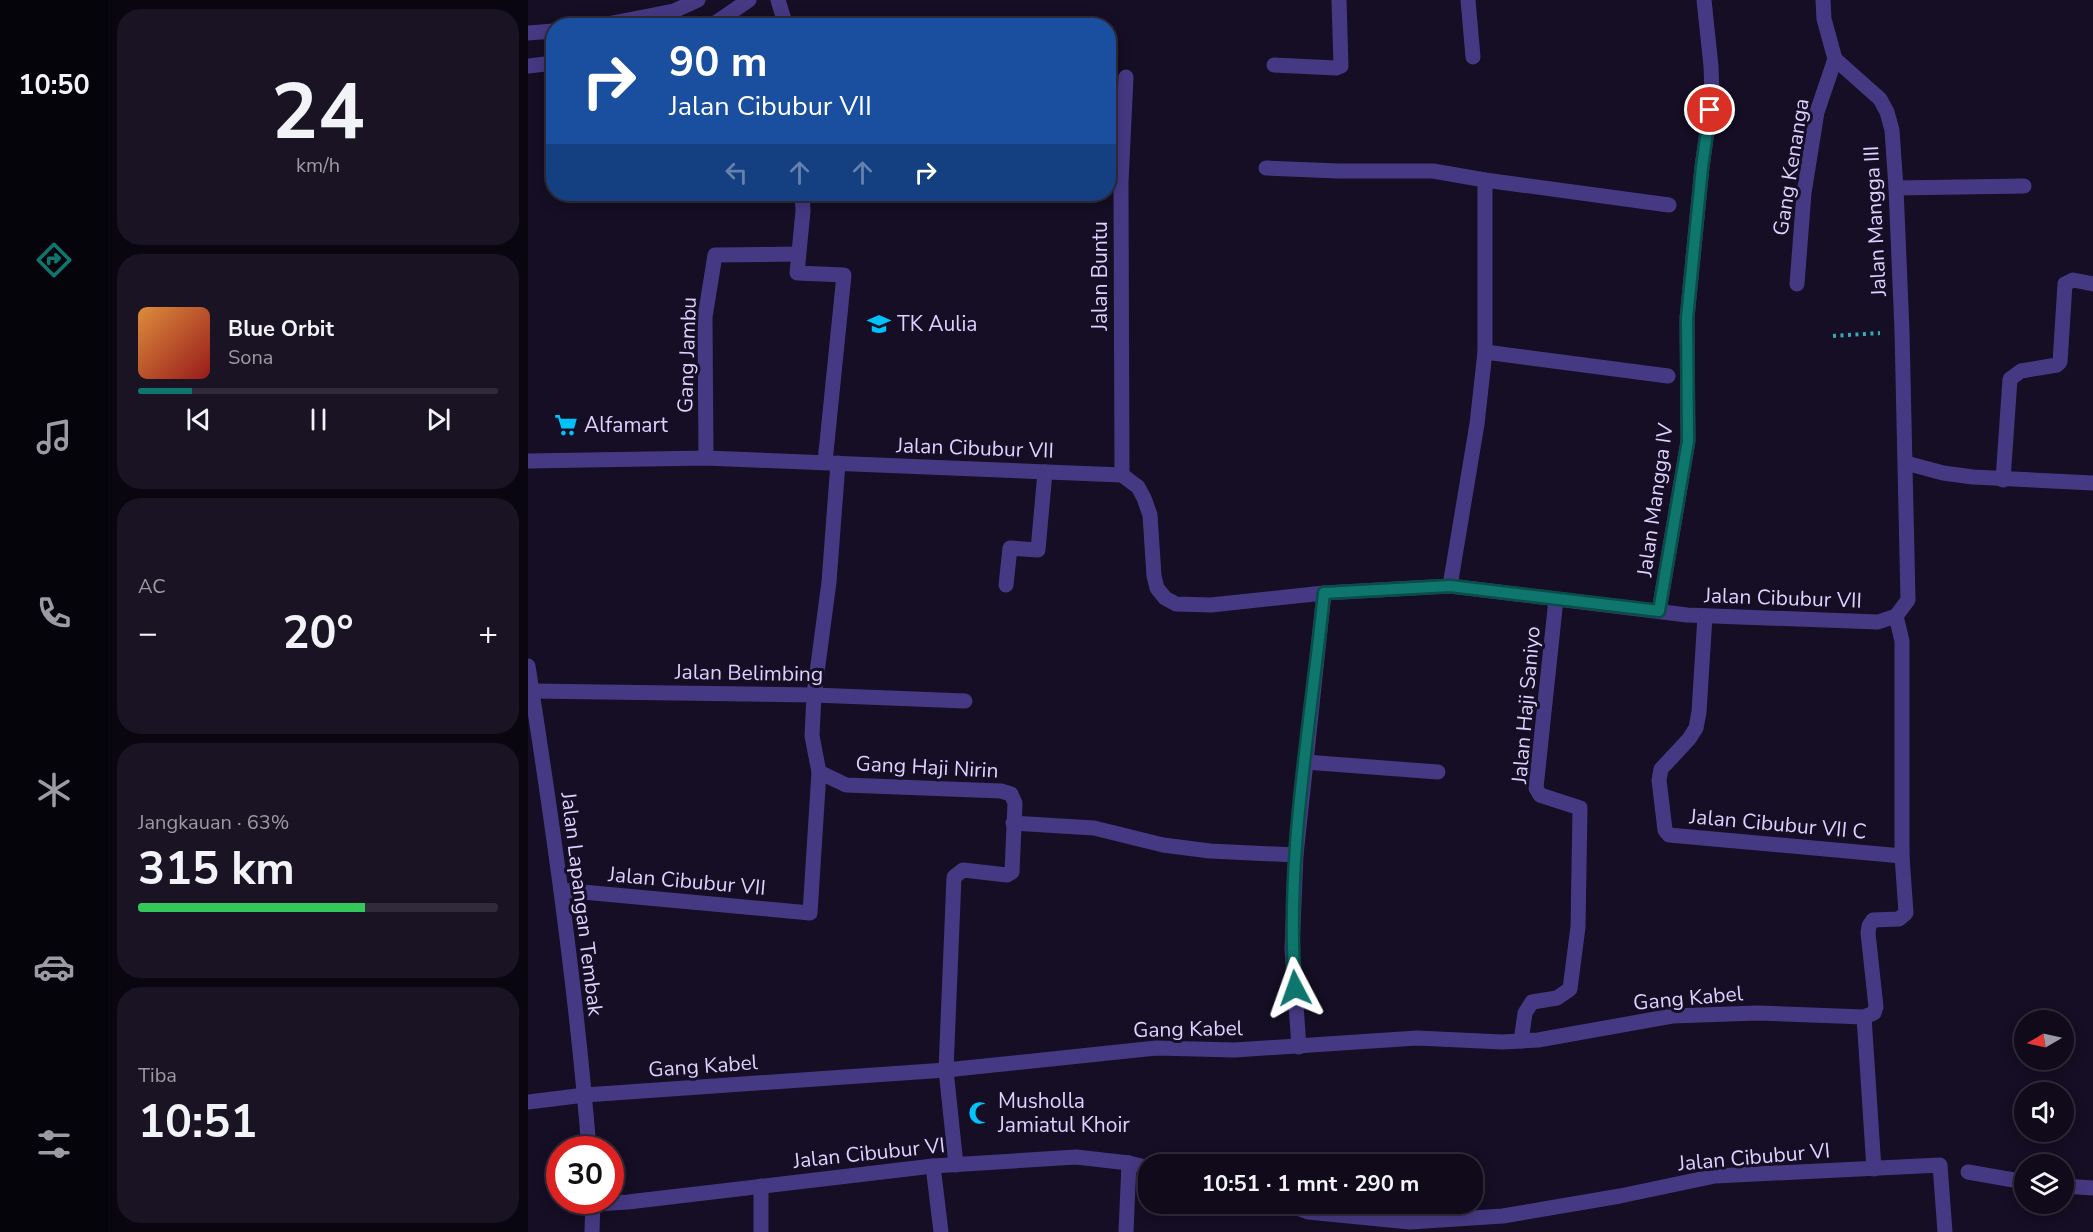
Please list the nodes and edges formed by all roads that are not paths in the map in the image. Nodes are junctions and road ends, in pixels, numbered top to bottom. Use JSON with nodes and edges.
{"nodes":[{"id":1,"x":698,"y":0,"type":"edge"},
{"id":2,"x":749,"y":0,"type":"edge"},
{"id":3,"x":778,"y":0,"type":"edge"},
{"id":4,"x":1340,"y":0,"type":"edge"},
{"id":5,"x":1468,"y":0,"type":"edge"},
{"id":6,"x":1704,"y":0,"type":"edge"},
{"id":7,"x":1823,"y":0,"type":"edge"},
{"id":8,"x":638,"y":18,"type":"edge"},
{"id":9,"x":723,"y":18,"type":"edge"},
{"id":10,"x":784,"y":18,"type":"edge"},
{"id":11,"x":546,"y":32,"type":"edge"},
{"id":12,"x":528,"y":33,"type":"edge"},
{"id":13,"x":1473,"y":57,"type":"dead end"},
{"id":14,"x":1835,"y":59,"type":"junction"},
{"id":15,"x":546,"y":64,"type":"edge"},
{"id":16,"x":1274,"y":65,"type":"dead end"},
{"id":17,"x":528,"y":66,"type":"edge"},
{"id":18,"x":1126,"y":77,"type":"dead end"},
{"id":19,"x":1266,"y":168,"type":"dead end"},
{"id":20,"x":1485,"y":180,"type":"junction"},
{"id":21,"x":2024,"y":186,"type":"dead end"},
{"id":22,"x":1896,"y":188,"type":"junction"},
{"id":23,"x":802,"y":201,"type":"edge"},
{"id":24,"x":1669,"y":205,"type":"dead end"},
{"id":25,"x":798,"y":254,"type":"junction"},
{"id":26,"x":1797,"y":284,"type":"dead end"},
{"id":27,"x":2093,"y":284,"type":"edge"},
{"id":28,"x":1485,"y":352,"type":"junction"},
{"id":29,"x":1668,"y":376,"type":"dead end"},
{"id":30,"x":705,"y":458,"type":"junction"},
{"id":31,"x":528,"y":461,"type":"edge"},
{"id":32,"x":832,"y":463,"type":"junction"},
{"id":33,"x":1906,"y":463,"type":"junction"},
{"id":34,"x":1044,"y":472,"type":"junction"},
{"id":35,"x":1122,"y":475,"type":"junction"},
{"id":36,"x":2003,"y":480,"type":"junction"},
{"id":37,"x":2093,"y":483,"type":"edge"},
{"id":38,"x":1006,"y":585,"type":"dead end"},
{"id":39,"x":1450,"y":586,"type":"junction"},
{"id":40,"x":1324,"y":593,"type":"junction"},
{"id":41,"x":1556,"y":599,"type":"junction"},
{"id":42,"x":1659,"y":611,"type":"junction"},
{"id":43,"x":1705,"y":616,"type":"junction"},
{"id":44,"x":1896,"y":616,"type":"junction"},
{"id":45,"x":528,"y":666,"type":"edge"},
{"id":46,"x":532,"y":690,"type":"junction"},
{"id":47,"x":814,"y":695,"type":"junction"},
{"id":48,"x":965,"y":701,"type":"dead end"},
{"id":49,"x":1305,"y":762,"type":"junction"},
{"id":50,"x":819,"y":772,"type":"junction"},
{"id":51,"x":1438,"y":772,"type":"dead end"},
{"id":52,"x":1013,"y":823,"type":"junction"},
{"id":53,"x":1296,"y":855,"type":"junction"},
{"id":54,"x":1902,"y":856,"type":"junction"},
{"id":55,"x":561,"y":890,"type":"junction"},
{"id":56,"x":1864,"y":1017,"type":"junction"},
{"id":57,"x":1521,"y":1041,"type":"junction"},
{"id":58,"x":1299,"y":1047,"type":"junction"},
{"id":59,"x":946,"y":1070,"type":"junction"},
{"id":60,"x":585,"y":1095,"type":"junction"},
{"id":61,"x":528,"y":1102,"type":"edge"},
{"id":62,"x":588,"y":1136,"type":"edge"},
{"id":63,"x":1129,"y":1163,"type":"junction"},
{"id":64,"x":956,"y":1165,"type":"junction"},
{"id":65,"x":1138,"y":1165,"type":"edge"},
{"id":66,"x":933,"y":1166,"type":"junction"},
{"id":67,"x":1874,"y":1168,"type":"junction"},
{"id":68,"x":1968,"y":1172,"type":"dead end"},
{"id":69,"x":2014,"y":1180,"type":"edge"},
{"id":70,"x":761,"y":1186,"type":"junction"},
{"id":71,"x":2074,"y":1187,"type":"edge"},
{"id":72,"x":2093,"y":1188,"type":"edge"},
{"id":73,"x":624,"y":1203,"type":"edge"},
{"id":74,"x":593,"y":1214,"type":"edge"},
{"id":75,"x":1328,"y":1214,"type":"edge"},
{"id":76,"x":1503,"y":1216,"type":"junction"},
{"id":77,"x":592,"y":1232,"type":"edge"},
{"id":78,"x":761,"y":1232,"type":"edge"},
{"id":79,"x":941,"y":1232,"type":"edge"},
{"id":80,"x":1126,"y":1232,"type":"edge"},
{"id":81,"x":1506,"y":1232,"type":"edge"},
{"id":82,"x":1945,"y":1232,"type":"edge"}],
"edges":[{"from":1,"to":8,"type":"street"},
{"from":2,"to":9,"type":"street"},
{"from":3,"to":10,"type":"street"},
{"from":4,"to":16,"type":"street"},
{"from":5,"to":13,"type":"street"},
{"from":6,"to":42,"type":"street","name":"Jalan Mangga IV"},
{"from":7,"to":14,"type":"street"},
{"from":11,"to":12,"type":"street"},
{"from":14,"to":22,"type":"street","name":"Jalan Mangga III"},
{"from":14,"to":26,"type":"street","name":"Gang Kenanga"},
{"from":15,"to":17,"type":"street"},
{"from":18,"to":35,"type":"street","name":"Jalan Buntu"},
{"from":19,"to":20,"type":"street"},
{"from":20,"to":24,"type":"street"},
{"from":20,"to":28,"type":"street"},
{"from":21,"to":22,"type":"street"},
{"from":22,"to":33,"type":"street","name":"Jalan Mangga III"},
{"from":23,"to":25,"type":"street"},
{"from":25,"to":30,"type":"street","name":"Gang Jambu"},
{"from":25,"to":32,"type":"street"},
{"from":27,"to":36,"type":"street"},
{"from":28,"to":29,"type":"street"},
{"from":28,"to":39,"type":"street"},
{"from":30,"to":31,"type":"street","name":"Jalan Cibubur VII"},
{"from":30,"to":32,"type":"street","name":"Jalan Cibubur VII"},
{"from":32,"to":34,"type":"street","name":"Jalan Cibubur VII"},
{"from":32,"to":47,"type":"street"},
{"from":33,"to":36,"type":"street"},
{"from":33,"to":44,"type":"street"},
{"from":34,"to":35,"type":"street","name":"Jalan Cibubur VII"},
{"from":34,"to":38,"type":"street"},
{"from":35,"to":40,"type":"street","name":"Jalan Cibubur VII"},
{"from":36,"to":37,"type":"street"},
{"from":39,"to":40,"type":"street","name":"Jalan Cibubur VII"},
{"from":39,"to":41,"type":"street","name":"Jalan Cibubur VII"},
{"from":40,"to":49,"type":"street"},
{"from":41,"to":42,"type":"street","name":"Jalan Cibubur VII"},
{"from":41,"to":57,"type":"street","name":"Jalan Haji Saniyo"},
{"from":42,"to":43,"type":"street","name":"Jalan Cibubur VII"},
{"from":43,"to":44,"type":"street","name":"Jalan Cibubur VII"},
{"from":43,"to":54,"type":"street","name":"Jalan Cibubur VII C"},
{"from":44,"to":54,"type":"street"},
{"from":45,"to":46,"type":"street","name":"Jalan Lapangan Tembak"},
{"from":46,"to":47,"type":"street","name":"Jalan Belimbing"},
{"from":46,"to":55,"type":"street","name":"Jalan Lapangan Tembak"},
{"from":47,"to":48,"type":"street","name":"Jalan Belimbing"},
{"from":47,"to":50,"type":"street"},
{"from":49,"to":51,"type":"street"},
{"from":49,"to":53,"type":"street"},
{"from":50,"to":52,"type":"street","name":"Gang Haji Nirin"},
{"from":50,"to":55,"type":"street","name":"Jalan Cibubur VII"},
{"from":52,"to":53,"type":"street"},
{"from":52,"to":59,"type":"street","name":"Gang Haji Nirin"},
{"from":53,"to":58,"type":"street"},
{"from":54,"to":56,"type":"street"},
{"from":55,"to":60,"type":"street","name":"Jalan Lapangan Tembak"},
{"from":56,"to":57,"type":"street","name":"Gang Kabel"},
{"from":56,"to":67,"type":"street"},
{"from":57,"to":58,"type":"street","name":"Gang Kabel"},
{"from":58,"to":59,"type":"street","name":"Gang Kabel"},
{"from":59,"to":60,"type":"street","name":"Gang Kabel"},
{"from":59,"to":64,"type":"street"},
{"from":60,"to":61,"type":"street","name":"Gang Kabel"},
{"from":60,"to":62,"type":"street","name":"Jalan Lapangan Tembak"},
{"from":63,"to":64,"type":"street","name":"Jalan Cibubur VI"},
{"from":63,"to":65,"type":"street","name":"Jalan Cibubur VI"},
{"from":63,"to":80,"type":"street"},
{"from":64,"to":66,"type":"street","name":"Jalan Cibubur VI"},
{"from":66,"to":70,"type":"street","name":"Jalan Cibubur VI"},
{"from":66,"to":79,"type":"street"},
{"from":67,"to":76,"type":"street","name":"Jalan Cibubur VI"},
{"from":67,"to":82,"type":"street","name":"Jalan Cibubur VI"},
{"from":68,"to":69,"type":"street"},
{"from":70,"to":73,"type":"street","name":"Jalan Cibubur VI"},
{"from":70,"to":78,"type":"street"},
{"from":71,"to":72,"type":"street"},
{"from":74,"to":77,"type":"street"},
{"from":75,"to":76,"type":"street","name":"Jalan Cibubur VI"},
{"from":76,"to":81,"type":"street"}]}
